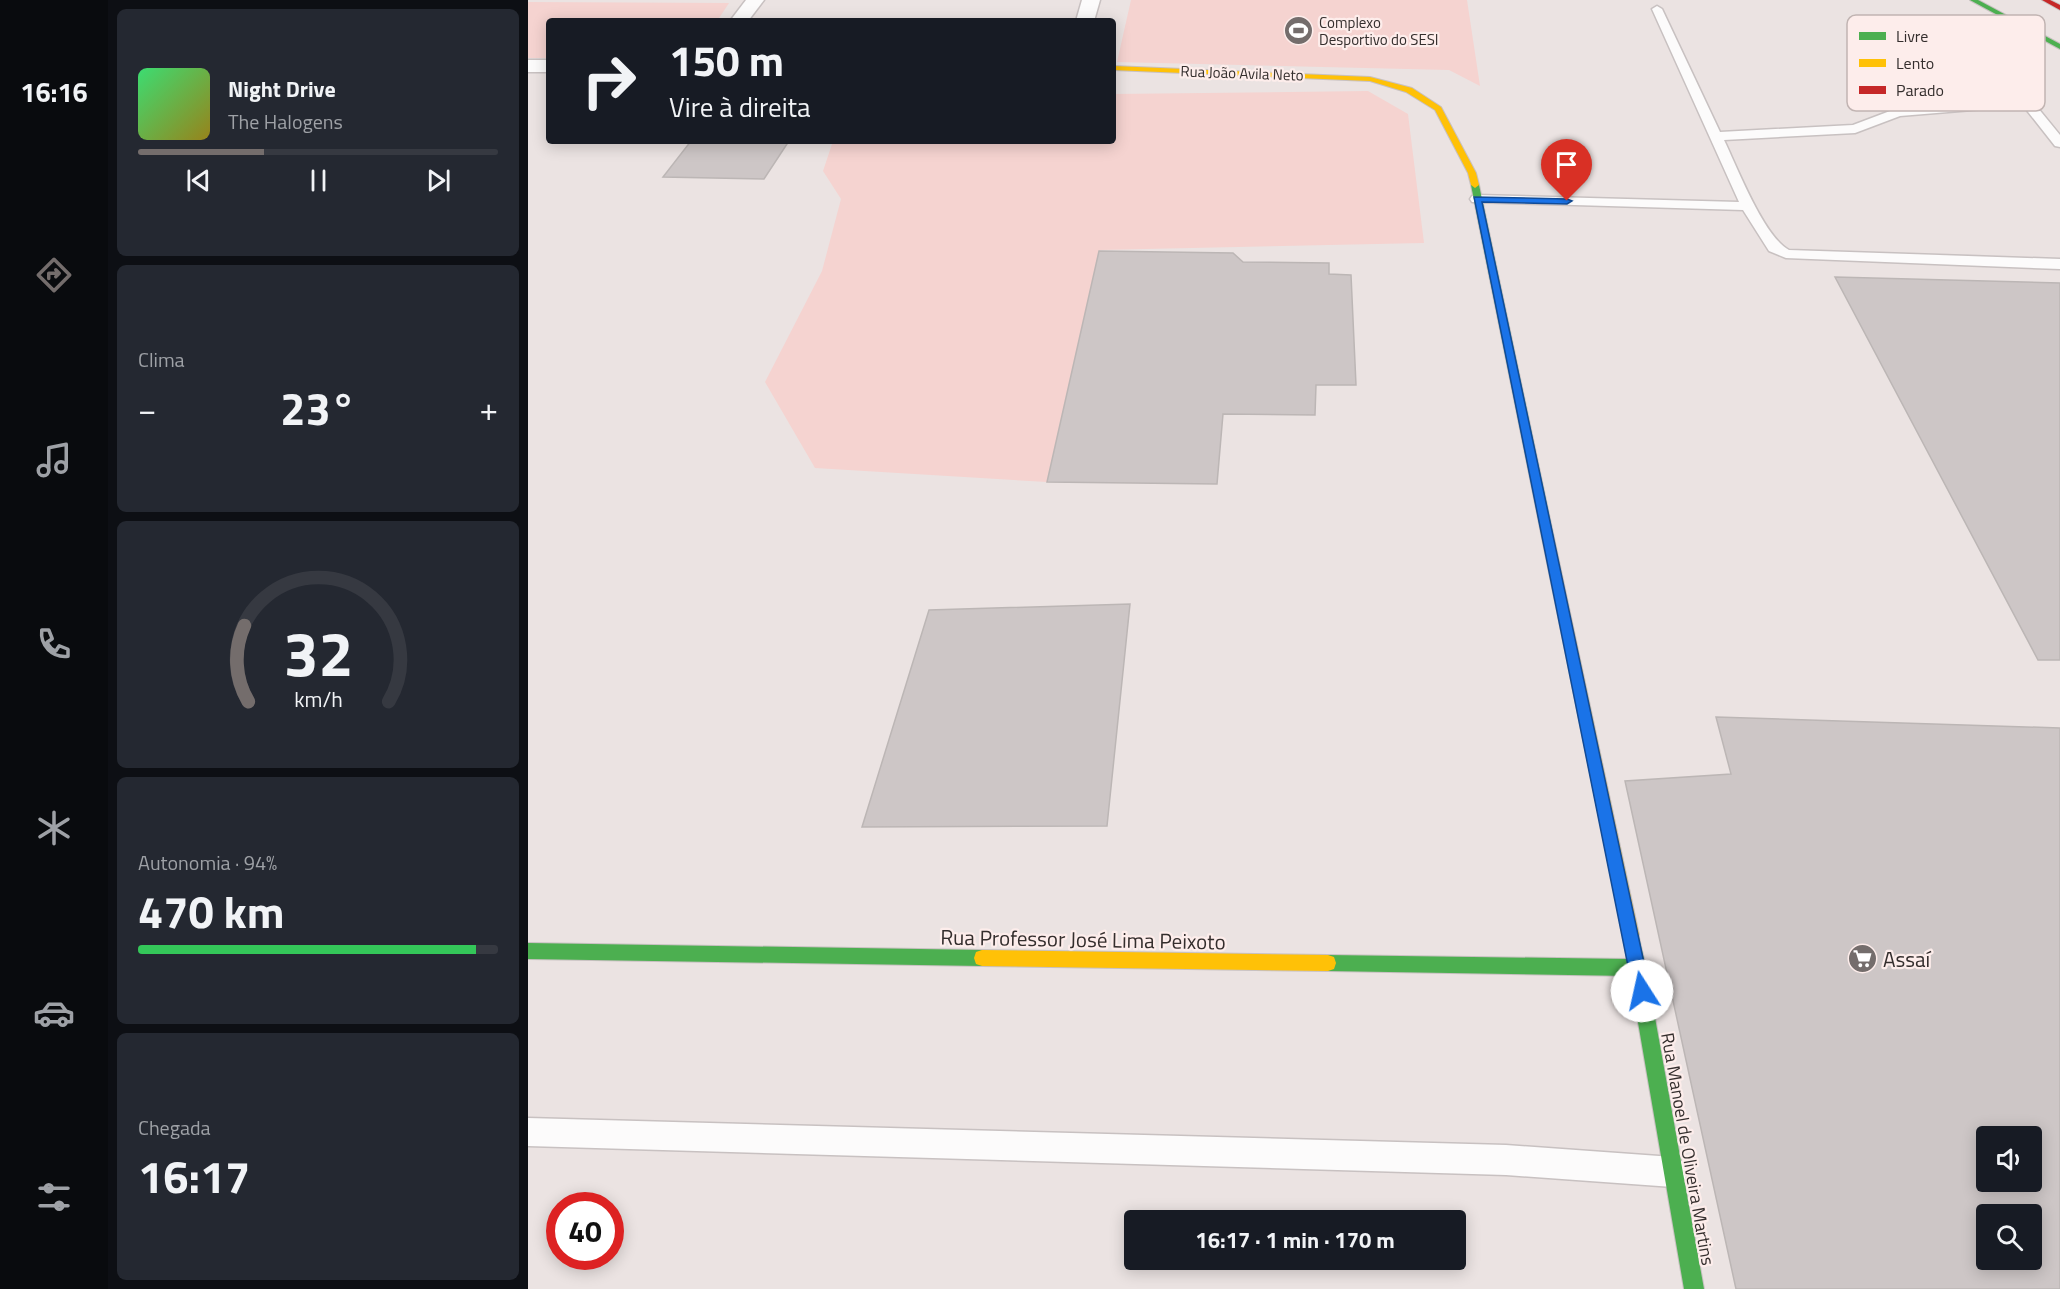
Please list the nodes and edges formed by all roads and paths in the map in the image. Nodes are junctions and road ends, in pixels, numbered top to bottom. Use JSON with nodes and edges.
{"nodes":[{"id":1,"x":755,"y":0,"type":"edge"},
{"id":2,"x":1091,"y":0,"type":"edge"},
{"id":3,"x":1973,"y":0,"type":"edge"},
{"id":4,"x":2045,"y":0,"type":"edge"},
{"id":5,"x":2060,"y":8,"type":"edge"},
{"id":6,"x":1657,"y":9,"type":"dead end"},
{"id":7,"x":2001,"y":15,"type":"edge"},
{"id":8,"x":741,"y":18,"type":"edge"},
{"id":9,"x":1086,"y":18,"type":"edge"},
{"id":10,"x":2045,"y":39,"type":"edge"},
{"id":11,"x":2060,"y":47,"type":"edge"},
{"id":12,"x":528,"y":66,"type":"edge"},
{"id":13,"x":546,"y":66,"type":"edge"},
{"id":14,"x":1116,"y":68,"type":"edge"},
{"id":15,"x":1370,"y":79,"type":"joint"},
{"id":16,"x":1907,"y":111,"type":"edge"},
{"id":17,"x":2034,"y":111,"type":"edge"},
{"id":18,"x":1716,"y":136,"type":"junction"},
{"id":19,"x":2060,"y":143,"type":"edge"},
{"id":20,"x":1477,"y":199,"type":"junction"},
{"id":21,"x":1748,"y":206,"type":"junction"},
{"id":22,"x":2060,"y":264,"type":"edge"},
{"id":23,"x":528,"y":951,"type":"edge"},
{"id":24,"x":1638,"y":968,"type":"junction"},
{"id":25,"x":528,"y":1132,"type":"edge"},
{"id":26,"x":1673,"y":1172,"type":"junction"},
{"id":27,"x":1694,"y":1289,"type":"edge"}],
"edges":[{"from":1,"to":8,"type":"street"},
{"from":2,"to":9,"type":"street"},
{"from":3,"to":7,"type":"street"},
{"from":4,"to":5,"type":"street"},
{"from":6,"to":18,"type":"lane"},
{"from":10,"to":11,"type":"street"},
{"from":12,"to":13,"type":"street"},
{"from":14,"to":15,"type":"street","name":"Rua João Avila Neto"},
{"from":15,"to":20,"type":"street","name":"Rua Manoel de Oliveira Martins"},
{"from":16,"to":18,"type":"lane"},
{"from":17,"to":19,"type":"lane"},
{"from":18,"to":21,"type":"lane"},
{"from":20,"to":21,"type":"lane"},
{"from":20,"to":24,"type":"street","name":"Rua Manoel de Oliveira Martins"},
{"from":21,"to":22,"type":"lane"},
{"from":23,"to":24,"type":"street","name":"Rua Professor José Lima Peixoto"},
{"from":24,"to":26,"type":"street","name":"Rua Manoel de Oliveira Martins"},
{"from":25,"to":26,"type":"lane"},
{"from":26,"to":27,"type":"street","name":"Rua Manoel de Oliveira Martins"}]}
